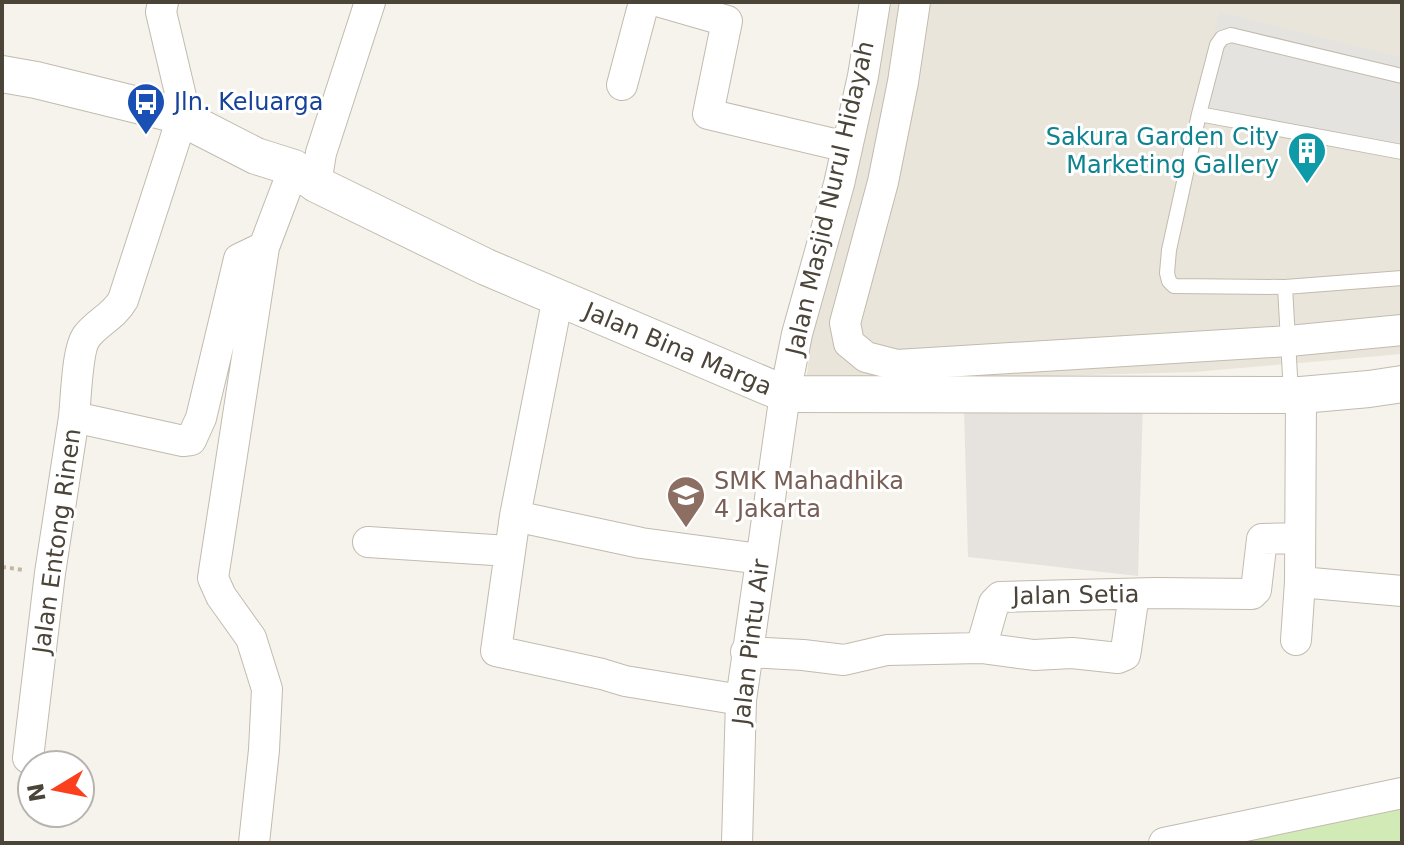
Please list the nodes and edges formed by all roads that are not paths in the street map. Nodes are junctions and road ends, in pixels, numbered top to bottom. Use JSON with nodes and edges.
{"nodes":[{"id":1,"x":163,"y":2,"type":"edge"},
{"id":2,"x":370,"y":2,"type":"edge"},
{"id":3,"x":644,"y":2,"type":"edge"},
{"id":4,"x":661,"y":2,"type":"edge"},
{"id":5,"x":875,"y":2,"type":"edge"},
{"id":6,"x":915,"y":2,"type":"edge"},
{"id":7,"x":2,"y":74,"type":"edge"},
{"id":8,"x":1402,"y":76,"type":"edge"},
{"id":9,"x":622,"y":85,"type":"dead end"},
{"id":10,"x":1199,"y":114,"type":"junction"},
{"id":11,"x":182,"y":118,"type":"junction"},
{"id":12,"x":847,"y":147,"type":"junction"},
{"id":13,"x":1402,"y":152,"type":"edge"},
{"id":14,"x":305,"y":176,"type":"junction"},
{"id":15,"x":264,"y":247,"type":"junction"},
{"id":16,"x":1402,"y":278,"type":"edge"},
{"id":17,"x":1285,"y":287,"type":"junction"},
{"id":18,"x":558,"y":297,"type":"junction"},
{"id":19,"x":1402,"y":330,"type":"edge"},
{"id":20,"x":1289,"y":341,"type":"junction"},
{"id":21,"x":1402,"y":384,"type":"edge"},
{"id":22,"x":785,"y":394,"type":"junction"},
{"id":23,"x":1296,"y":394,"type":"junction"},
{"id":24,"x":74,"y":417,"type":"junction"},
{"id":25,"x":515,"y":516,"type":"junction"},
{"id":26,"x":1300,"y":538,"type":"junction"},
{"id":27,"x":368,"y":542,"type":"dead end"},
{"id":28,"x":509,"y":551,"type":"junction"},
{"id":29,"x":760,"y":559,"type":"junction"},
{"id":30,"x":1300,"y":582,"type":"junction"},
{"id":31,"x":1402,"y":591,"type":"edge"},
{"id":32,"x":1134,"y":594,"type":"junction"},
{"id":33,"x":1296,"y":640,"type":"dead end"},
{"id":34,"x":981,"y":648,"type":"junction"},
{"id":35,"x":746,"y":652,"type":"junction"},
{"id":36,"x":741,"y":700,"type":"junction"},
{"id":37,"x":29,"y":749,"type":"edge"},
{"id":38,"x":1402,"y":793,"type":"edge"},
{"id":39,"x":254,"y":843,"type":"edge"},
{"id":40,"x":737,"y":843,"type":"edge"},
{"id":41,"x":1164,"y":843,"type":"edge"}],
"edges":[{"from":1,"to":11,"type":"street"},
{"from":2,"to":14,"type":"street","name":"Jalan Entong Rinen"},
{"from":3,"to":9,"type":"street"},
{"from":4,"to":12,"type":"street"},
{"from":5,"to":12,"type":"street","name":"Jalan Masjid Nurul Hidayah"},
{"from":6,"to":20,"type":"street"},
{"from":7,"to":11,"type":"street","name":"Jalan Bina Marga"},
{"from":8,"to":10,"type":"lane"},
{"from":10,"to":13,"type":"lane"},
{"from":10,"to":17,"type":"lane"},
{"from":11,"to":14,"type":"street","name":"Jalan Bina Marga"},
{"from":11,"to":24,"type":"street"},
{"from":12,"to":22,"type":"street","name":"Jalan Masjid Nurul Hidayah"},
{"from":14,"to":15,"type":"street","name":"Jalan Entong Rinen"},
{"from":14,"to":18,"type":"street","name":"Jalan Bina Marga"},
{"from":15,"to":24,"type":"street","name":"Jalan Entong Rinen"},
{"from":15,"to":39,"type":"street","name":"Jalan Entong Rinen"},
{"from":16,"to":17,"type":"lane"},
{"from":17,"to":20,"type":"lane"},
{"from":18,"to":22,"type":"street","name":"Jalan Bina Marga"},
{"from":18,"to":25,"type":"street"},
{"from":19,"to":20,"type":"street"},
{"from":20,"to":23,"type":"lane"},
{"from":21,"to":23,"type":"street","name":"Jalan Bina Marga"},
{"from":22,"to":23,"type":"street","name":"Jalan Bina Marga"},
{"from":22,"to":29,"type":"street","name":"Jalan Pintu Air"},
{"from":23,"to":26,"type":"street"},
{"from":24,"to":37,"type":"street","name":"Jalan Entong Rinen"},
{"from":25,"to":28,"type":"street"},
{"from":25,"to":29,"type":"street"},
{"from":26,"to":30,"type":"street"},
{"from":26,"to":32,"type":"street","name":"Jalan Setia"},
{"from":27,"to":28,"type":"street"},
{"from":28,"to":36,"type":"street"},
{"from":29,"to":35,"type":"street","name":"Jalan Pintu Air"},
{"from":30,"to":31,"type":"street"},
{"from":30,"to":33,"type":"street"},
{"from":32,"to":34,"type":"street","name":"Jalan Setia"},
{"from":32,"to":34,"type":"street"},
{"from":34,"to":35,"type":"street"},
{"from":35,"to":36,"type":"street","name":"Jalan Pintu Air"},
{"from":36,"to":40,"type":"street","name":"Jalan Pintu Air"},
{"from":38,"to":41,"type":"street"}]}
